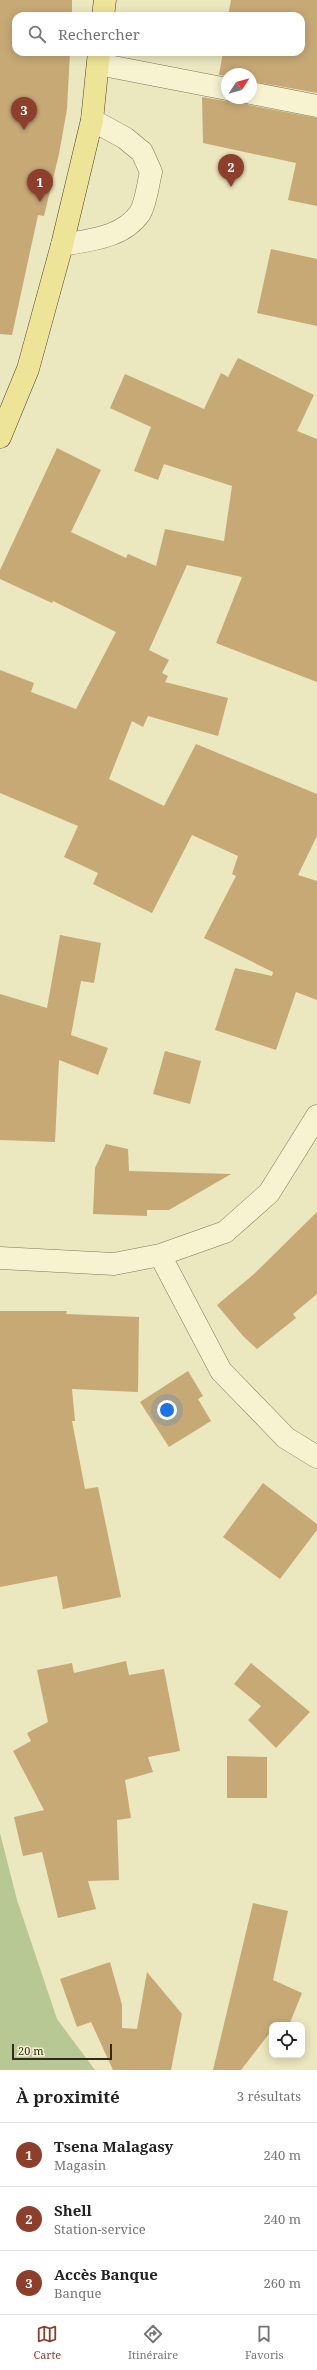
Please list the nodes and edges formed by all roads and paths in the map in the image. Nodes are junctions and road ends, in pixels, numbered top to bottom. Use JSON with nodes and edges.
{"nodes":[{"id":1,"x":105,"y":0,"type":"edge"},
{"id":2,"x":104,"y":12,"type":"edge"},
{"id":3,"x":98,"y":58,"type":"edge"},
{"id":4,"x":221,"y":88,"type":"edge"},
{"id":5,"x":257,"y":94,"type":"edge"},
{"id":6,"x":317,"y":106,"type":"edge"},
{"id":7,"x":92,"y":120,"type":"junction"},
{"id":8,"x":62,"y":245,"type":"junction"},
{"id":9,"x":0,"y":437,"type":"edge"},
{"id":10,"x":317,"y":1116,"type":"edge"},
{"id":11,"x":160,"y":1255,"type":"junction"},
{"id":12,"x":0,"y":1258,"type":"edge"},
{"id":13,"x":317,"y":1456,"type":"edge"}],
"edges":[{"from":1,"to":2,"type":"main road"},
{"from":3,"to":4,"type":"street"},
{"from":3,"to":7,"type":"main road"},
{"from":5,"to":6,"type":"street"},
{"from":7,"to":8,"type":"main road"},
{"from":7,"to":8,"type":"street"},
{"from":8,"to":9,"type":"main road"},
{"from":10,"to":11,"type":"street"},
{"from":11,"to":12,"type":"street"},
{"from":11,"to":13,"type":"street"}]}
